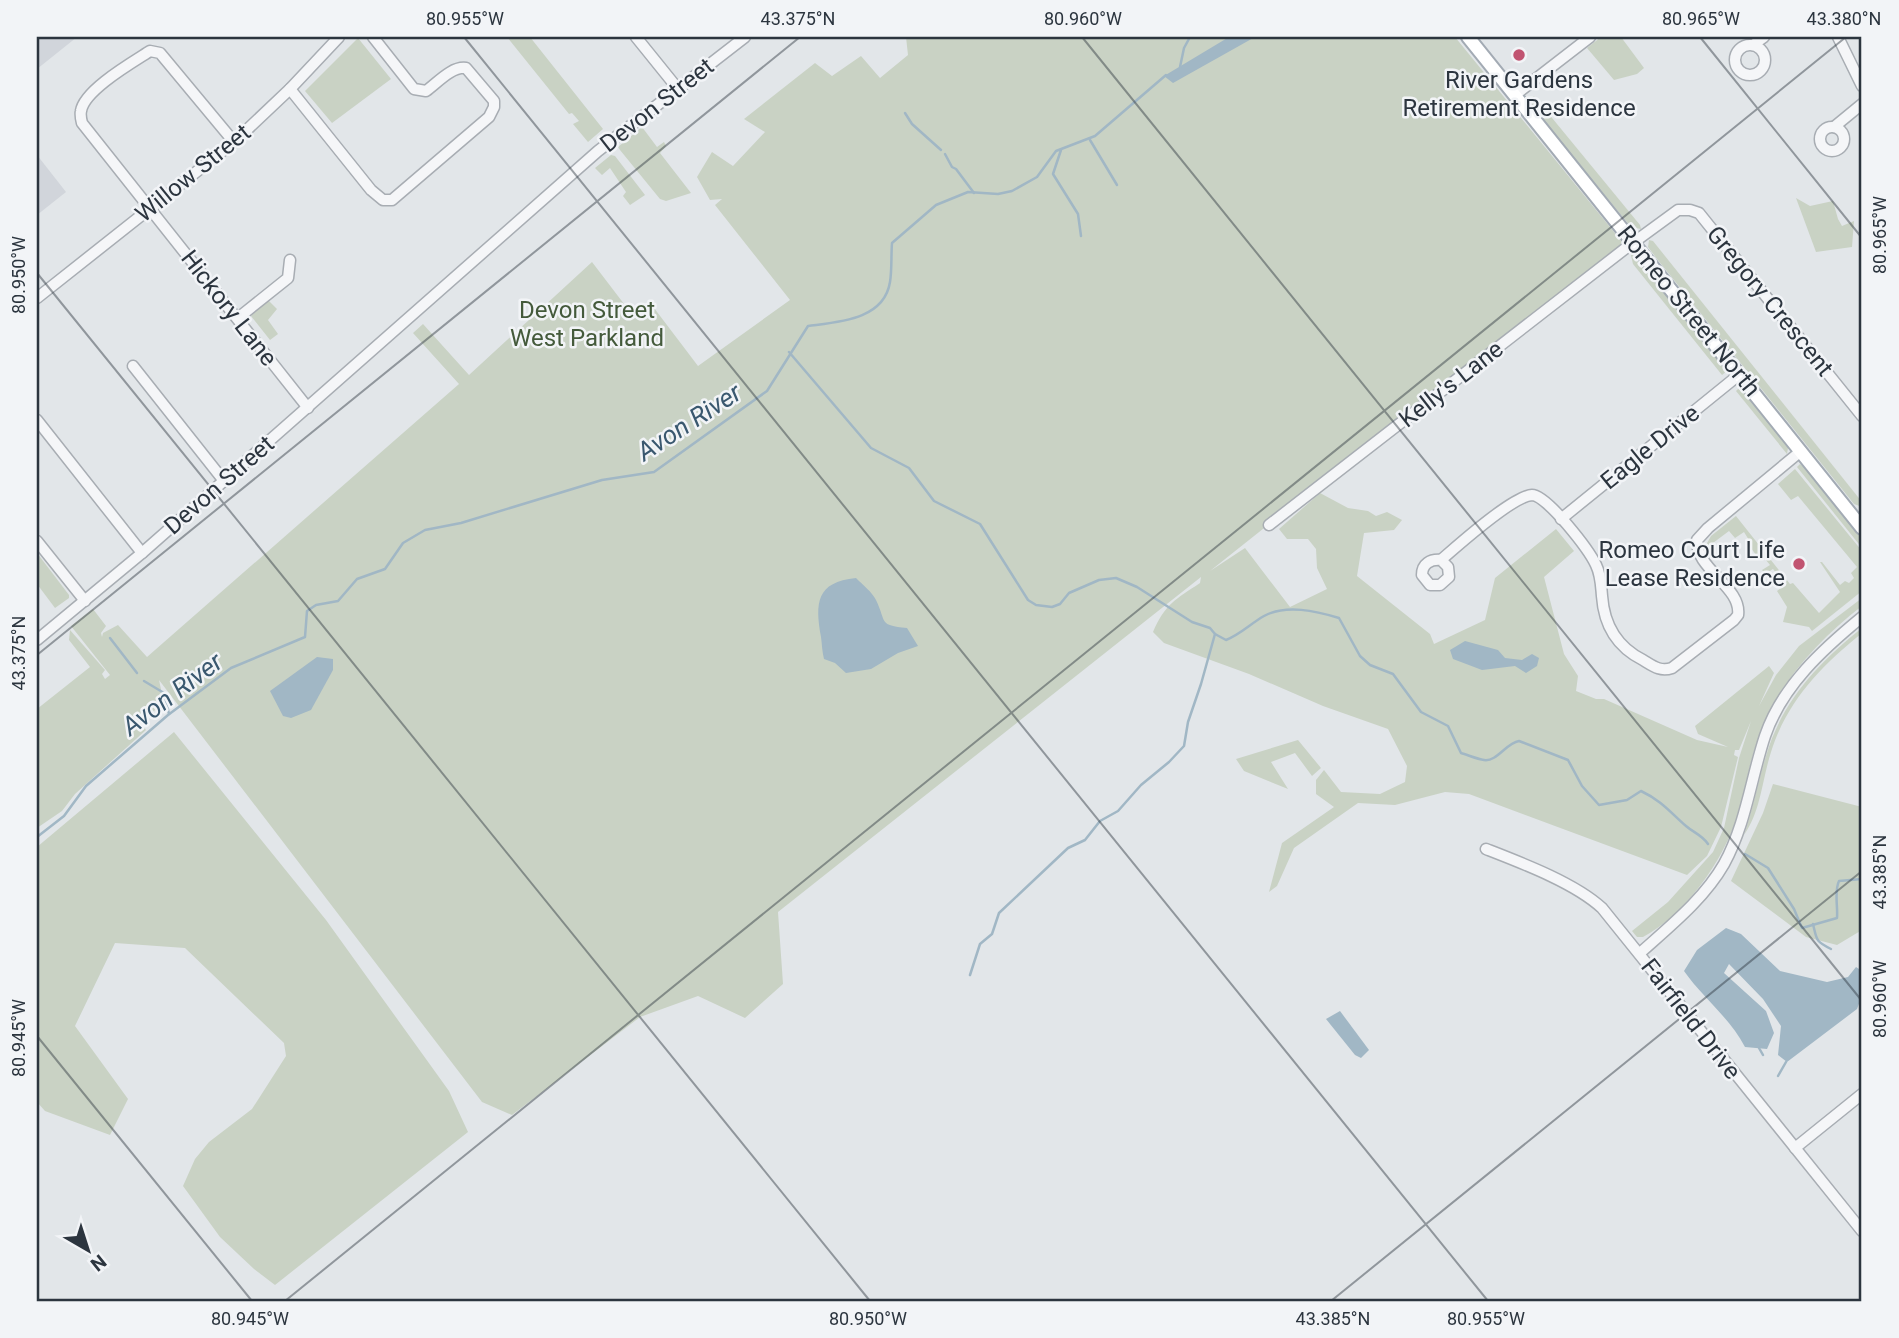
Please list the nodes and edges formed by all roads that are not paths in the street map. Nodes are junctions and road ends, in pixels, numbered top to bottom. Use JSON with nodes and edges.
{"nodes":[{"id":1,"x":339,"y":37,"type":"edge"},
{"id":2,"x":373,"y":37,"type":"edge"},
{"id":3,"x":636,"y":37,"type":"edge"},
{"id":4,"x":745,"y":37,"type":"edge"},
{"id":5,"x":1468,"y":37,"type":"edge"},
{"id":6,"x":1590,"y":37,"type":"edge"},
{"id":7,"x":1765,"y":37,"type":"edge"},
{"id":8,"x":1838,"y":37,"type":"edge"},
{"id":9,"x":1753,"y":45,"type":"dead end"},
{"id":10,"x":1862,"y":86,"type":"edge"},
{"id":11,"x":290,"y":89,"type":"junction"},
{"id":12,"x":678,"y":89,"type":"junction"},
{"id":13,"x":1515,"y":95,"type":"junction"},
{"id":14,"x":1862,"y":104,"type":"edge"},
{"id":15,"x":1834,"y":127,"type":"dead end"},
{"id":16,"x":233,"y":142,"type":"junction"},
{"id":17,"x":151,"y":208,"type":"junction"},
{"id":18,"x":1633,"y":243,"type":"junction"},
{"id":19,"x":290,"y":260,"type":"dead end"},
{"id":20,"x":37,"y":298,"type":"edge"},
{"id":21,"x":238,"y":318,"type":"junction"},
{"id":22,"x":133,"y":366,"type":"dead end"},
{"id":23,"x":1740,"y":374,"type":"junction"},
{"id":24,"x":308,"y":408,"type":"junction"},
{"id":25,"x":1862,"y":416,"type":"edge"},
{"id":26,"x":37,"y":420,"type":"edge"},
{"id":27,"x":1801,"y":451,"type":"junction"},
{"id":28,"x":224,"y":481,"type":"junction"},
{"id":29,"x":1561,"y":519,"type":"junction"},
{"id":30,"x":1860,"y":522,"type":"edge"},
{"id":31,"x":1269,"y":525,"type":"dead end"},
{"id":32,"x":37,"y":541,"type":"edge"},
{"id":33,"x":142,"y":553,"type":"junction"},
{"id":34,"x":1441,"y":560,"type":"dead end"},
{"id":35,"x":85,"y":601,"type":"junction"},
{"id":36,"x":1862,"y":617,"type":"edge"},
{"id":37,"x":37,"y":640,"type":"edge"},
{"id":38,"x":1486,"y":849,"type":"dead end"},
{"id":39,"x":1640,"y":953,"type":"junction"},
{"id":40,"x":1862,"y":1094,"type":"edge"},
{"id":41,"x":1795,"y":1148,"type":"junction"},
{"id":42,"x":1862,"y":1231,"type":"edge"}],
"edges":[{"from":1,"to":11,"type":"street","name":"Willow Street"},
{"from":2,"to":11,"type":"street"},
{"from":3,"to":12,"type":"street"},
{"from":4,"to":12,"type":"street","name":"Devon Street"},
{"from":5,"to":13,"type":"main road","name":"Romeo Street North"},
{"from":6,"to":13,"type":"street"},
{"from":7,"to":9,"type":"street"},
{"from":8,"to":10,"type":"street"},
{"from":11,"to":16,"type":"street","name":"Willow Street"},
{"from":12,"to":24,"type":"street","name":"Devon Street"},
{"from":13,"to":18,"type":"main road","name":"Romeo Street North"},
{"from":14,"to":15,"type":"street"},
{"from":16,"to":17,"type":"street","name":"Willow Street"},
{"from":16,"to":17,"type":"street","name":"Hickory Lane"},
{"from":17,"to":20,"type":"street","name":"Willow Street"},
{"from":17,"to":21,"type":"street","name":"Hickory Lane"},
{"from":18,"to":23,"type":"main road","name":"Romeo Street North"},
{"from":18,"to":25,"type":"street","name":"Gregory Crescent"},
{"from":18,"to":31,"type":"street","name":"Kelly's Lane"},
{"from":19,"to":21,"type":"street"},
{"from":21,"to":24,"type":"street","name":"Hickory Lane"},
{"from":22,"to":28,"type":"street"},
{"from":23,"to":27,"type":"main road","name":"Romeo Street North"},
{"from":23,"to":29,"type":"street","name":"Eagle Drive"},
{"from":24,"to":28,"type":"street","name":"Devon Street"},
{"from":26,"to":33,"type":"street"},
{"from":27,"to":29,"type":"street"},
{"from":27,"to":30,"type":"main road","name":"Romeo Street North"},
{"from":28,"to":33,"type":"street","name":"Devon Street"},
{"from":29,"to":34,"type":"street"},
{"from":32,"to":35,"type":"street"},
{"from":33,"to":35,"type":"street","name":"Devon Street"},
{"from":35,"to":37,"type":"street","name":"Devon Street"},
{"from":36,"to":39,"type":"street"},
{"from":38,"to":39,"type":"street","name":"Fairfield Drive"},
{"from":39,"to":41,"type":"street","name":"Fairfield Drive"},
{"from":40,"to":41,"type":"street"},
{"from":41,"to":42,"type":"street","name":"Fairfield Drive"}]}
